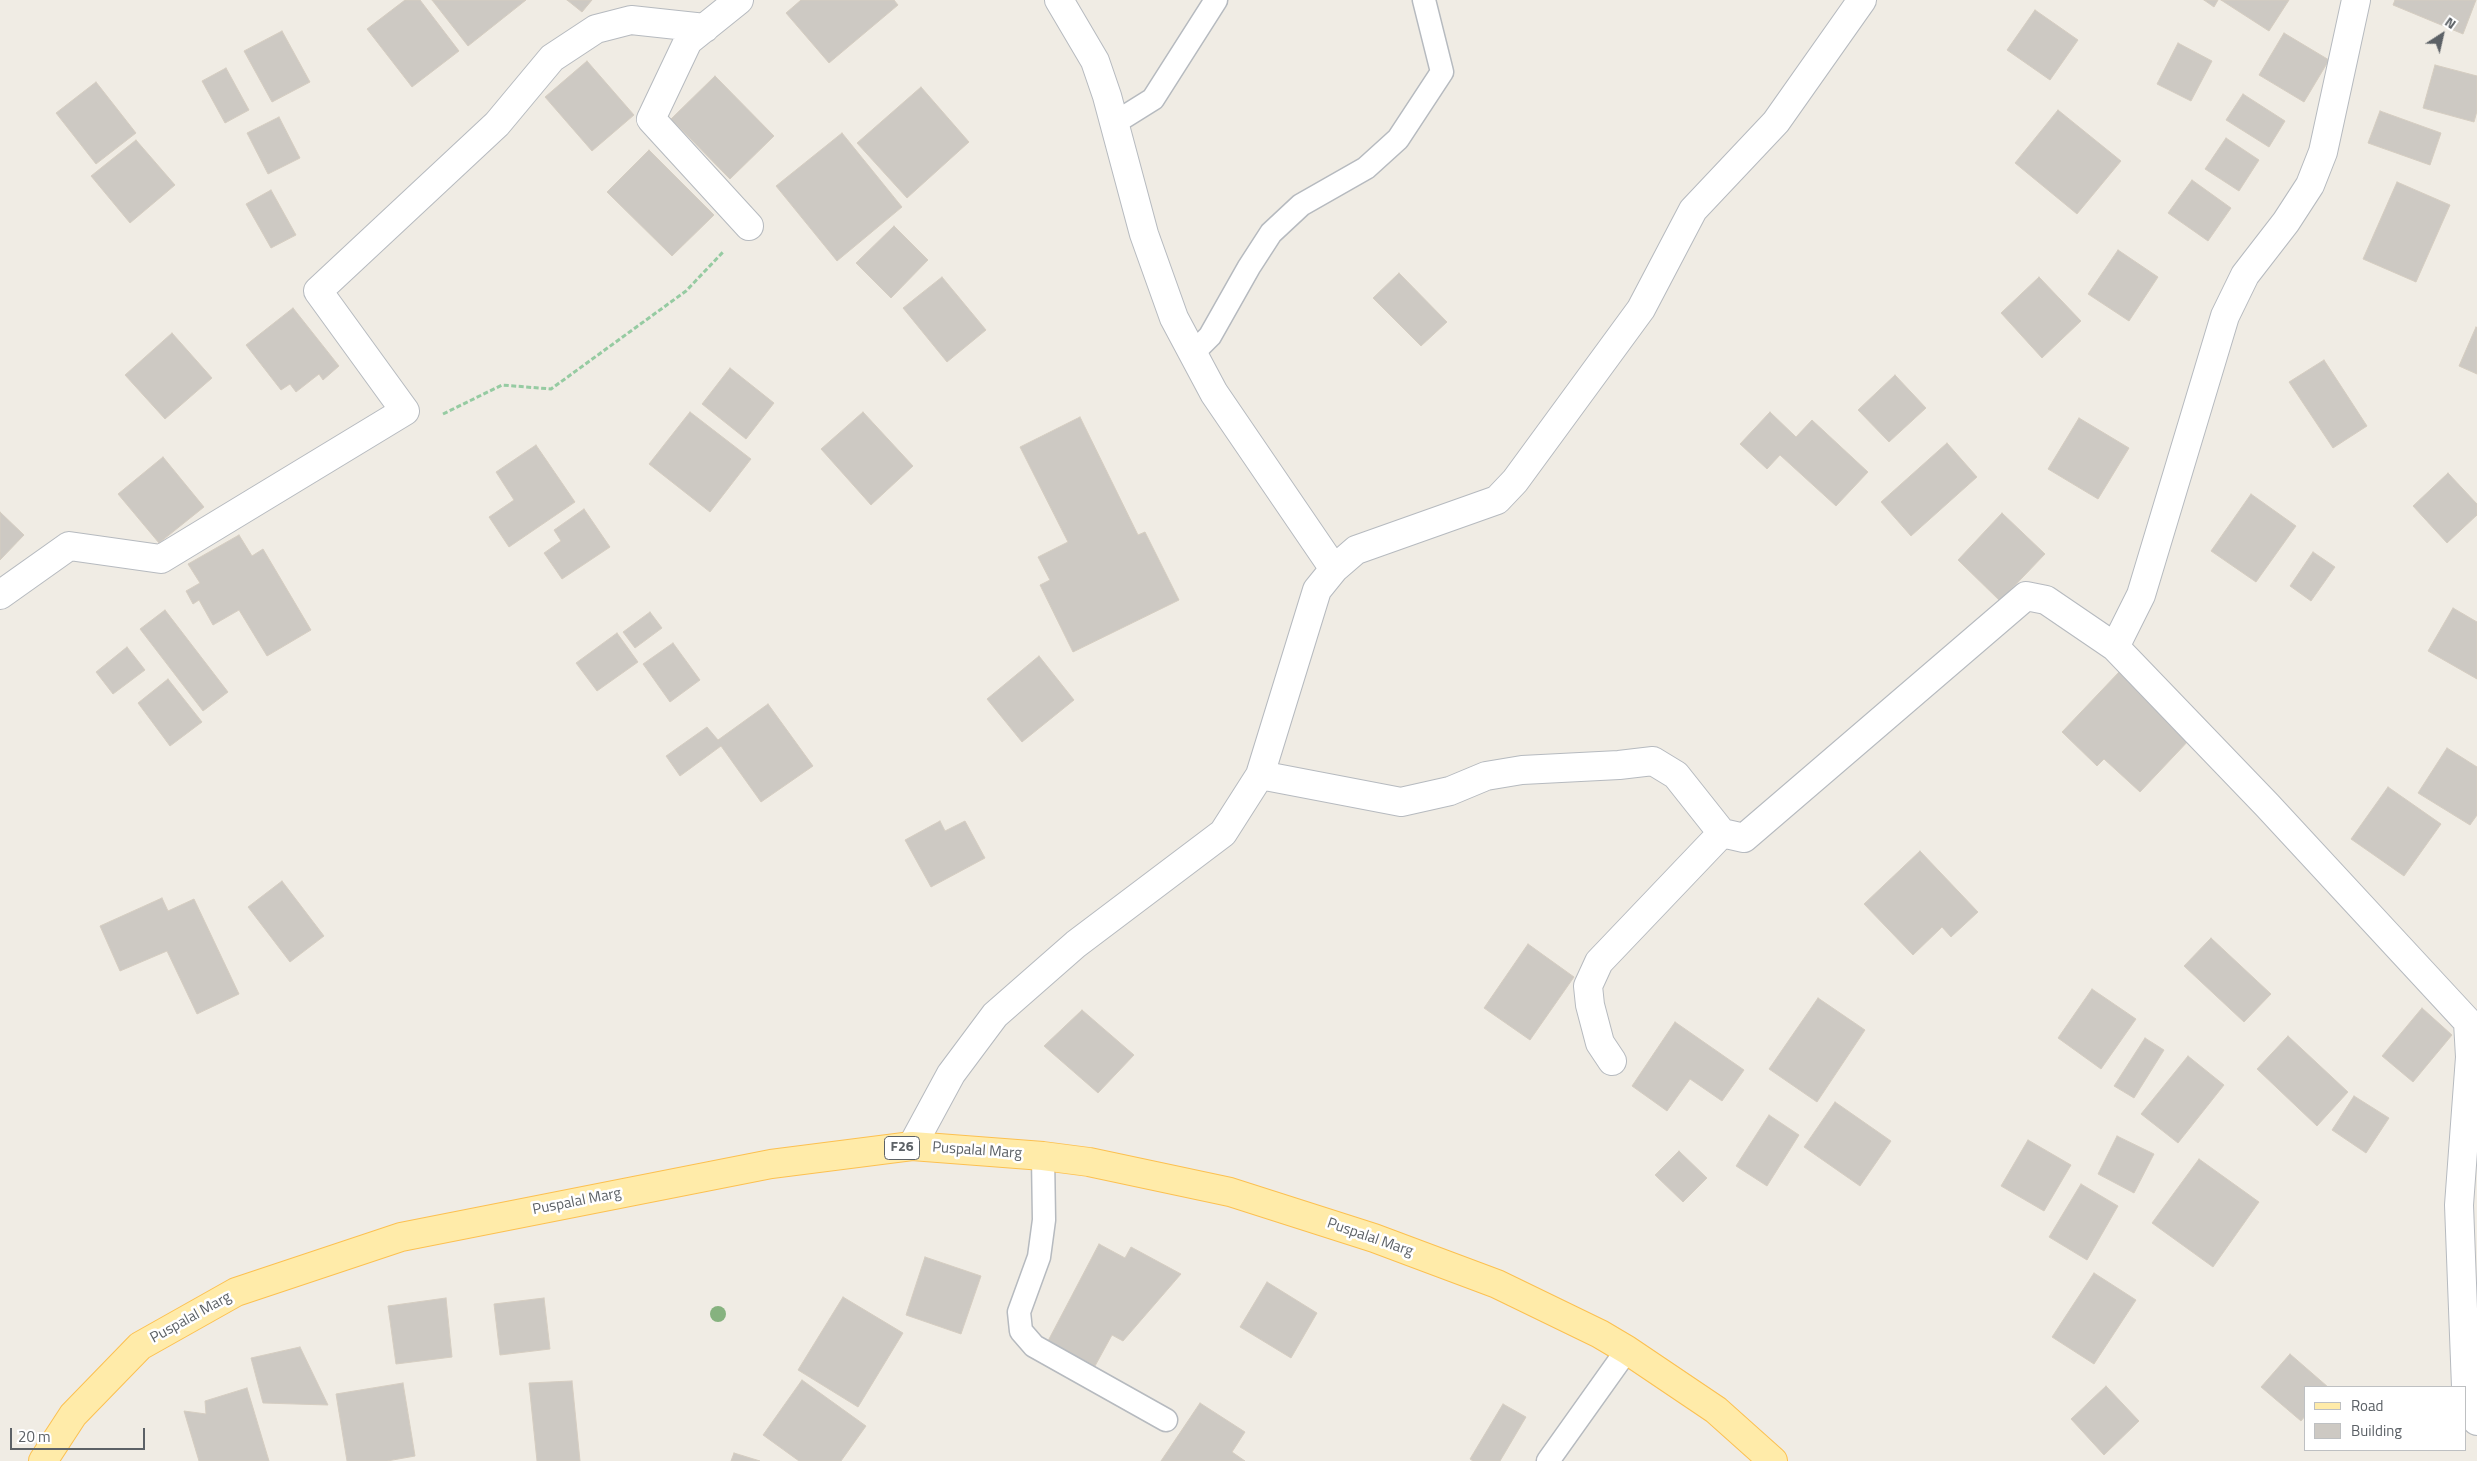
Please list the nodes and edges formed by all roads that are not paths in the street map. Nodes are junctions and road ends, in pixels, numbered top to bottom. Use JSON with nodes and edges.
{"nodes":[{"id":1,"x":739,"y":0,"type":"edge"},
{"id":2,"x":1059,"y":0,"type":"edge"},
{"id":3,"x":1216,"y":0,"type":"edge"},
{"id":4,"x":1424,"y":0,"type":"edge"},
{"id":5,"x":1862,"y":0,"type":"edge"},
{"id":6,"x":2356,"y":0,"type":"edge"},
{"id":7,"x":705,"y":28,"type":"junction"},
{"id":8,"x":1113,"y":124,"type":"junction"},
{"id":9,"x":749,"y":226,"type":"road end"},
{"id":10,"x":1193,"y":353,"type":"junction"},
{"id":11,"x":1334,"y":569,"type":"junction"},
{"id":12,"x":0,"y":595,"type":"edge"},
{"id":13,"x":2115,"y":647,"type":"junction"},
{"id":14,"x":1260,"y":775,"type":"junction"},
{"id":15,"x":1722,"y":833,"type":"junction"},
{"id":16,"x":1612,"y":1061,"type":"dead end"},
{"id":17,"x":912,"y":1146,"type":"junction"},
{"id":18,"x":1043,"y":1156,"type":"junction"},
{"id":19,"x":1628,"y":1350,"type":"junction"},
{"id":20,"x":2466,"y":1386,"type":"edge"},
{"id":21,"x":2467,"y":1391,"type":"edge"},
{"id":22,"x":1166,"y":1420,"type":"dead end"},
{"id":23,"x":2477,"y":1421,"type":"edge"},
{"id":24,"x":43,"y":1461,"type":"edge"},
{"id":25,"x":1548,"y":1461,"type":"edge"},
{"id":26,"x":1773,"y":1461,"type":"edge"}],
"edges":[{"from":1,"to":7,"type":"street"},
{"from":2,"to":8,"type":"street"},
{"from":3,"to":8,"type":"lane"},
{"from":4,"to":10,"type":"lane"},
{"from":5,"to":11,"type":"street"},
{"from":6,"to":13,"type":"street"},
{"from":7,"to":9,"type":"street"},
{"from":7,"to":12,"type":"street"},
{"from":8,"to":10,"type":"street"},
{"from":10,"to":11,"type":"street"},
{"from":11,"to":14,"type":"street"},
{"from":13,"to":15,"type":"street"},
{"from":13,"to":20,"type":"street"},
{"from":14,"to":15,"type":"street"},
{"from":14,"to":17,"type":"street"},
{"from":15,"to":16,"type":"street"},
{"from":17,"to":18,"type":"main road","name":"Puspalal Marg","number":"F26"},
{"from":17,"to":24,"type":"main road","name":"Puspalal Marg","number":"F26"},
{"from":18,"to":19,"type":"main road","name":"Puspalal Marg","number":"F26"},
{"from":18,"to":22,"type":"lane"},
{"from":19,"to":25,"type":"lane"},
{"from":19,"to":26,"type":"main road","name":"Puspalal Marg","number":"F26"},
{"from":21,"to":23,"type":"street"}]}
